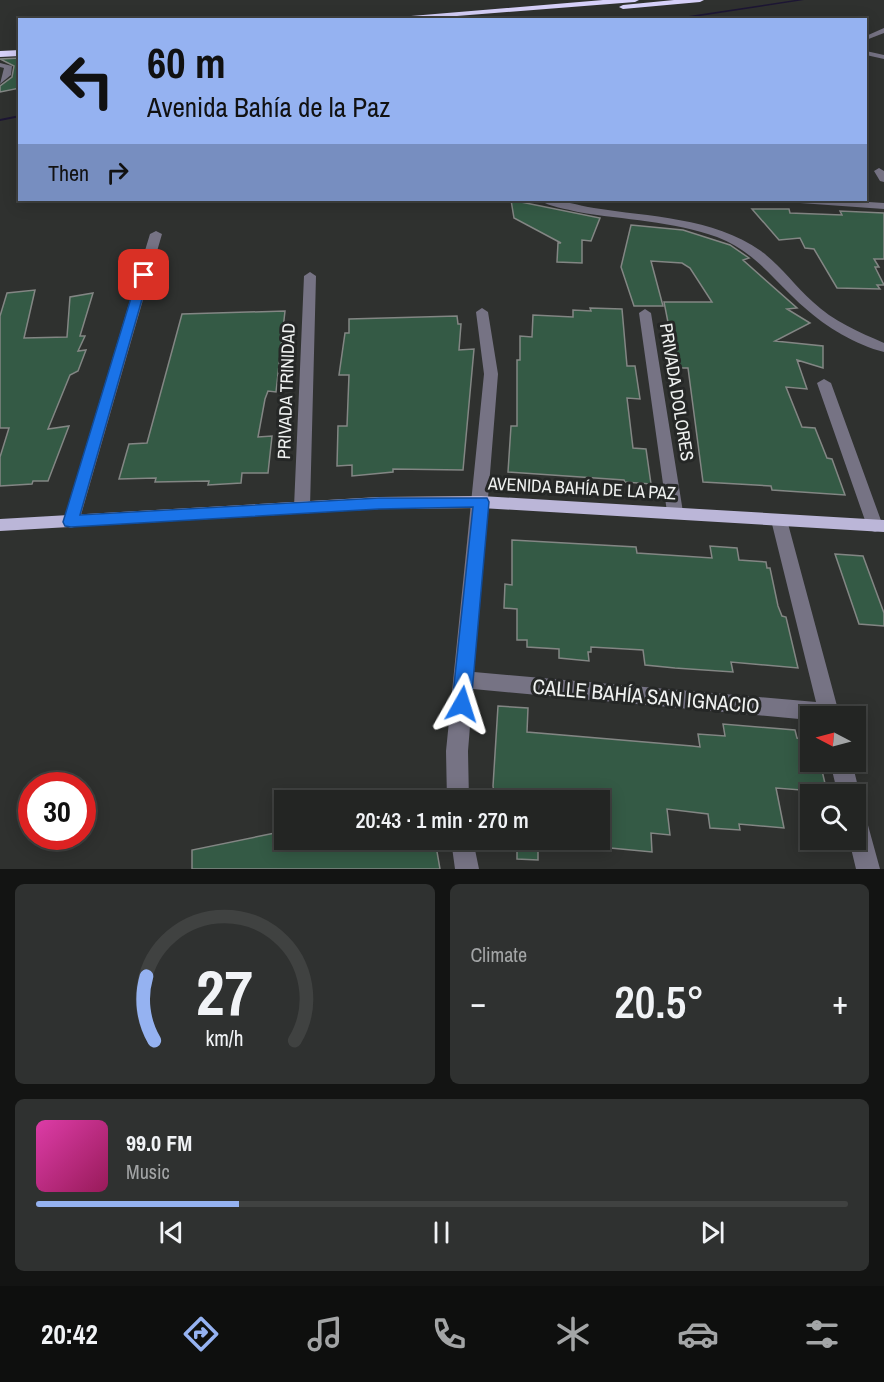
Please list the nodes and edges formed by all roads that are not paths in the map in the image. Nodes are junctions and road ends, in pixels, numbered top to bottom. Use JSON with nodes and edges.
{"nodes":[{"id":1,"x":635,"y":0,"type":"edge"},
{"id":2,"x":700,"y":0,"type":"edge"},
{"id":3,"x":394,"y":18,"type":"edge"},
{"id":4,"x":484,"y":18,"type":"edge"},
{"id":5,"x":884,"y":30,"type":"edge"},
{"id":6,"x":867,"y":38,"type":"edge"},
{"id":7,"x":18,"y":45,"type":"edge"},
{"id":8,"x":0,"y":46,"type":"edge"},
{"id":9,"x":18,"y":53,"type":"edge"},
{"id":10,"x":867,"y":53,"type":"edge"},
{"id":11,"x":0,"y":54,"type":"edge"},
{"id":12,"x":884,"y":57,"type":"edge"},
{"id":13,"x":0,"y":65,"type":"edge"},
{"id":14,"x":0,"y":82,"type":"edge"},
{"id":15,"x":549,"y":201,"type":"edge"},
{"id":16,"x":814,"y":201,"type":"edge"},
{"id":17,"x":884,"y":206,"type":"edge"},
{"id":18,"x":156,"y":234,"type":"dead end"},
{"id":19,"x":310,"y":276,"type":"dead end"},
{"id":20,"x":482,"y":312,"type":"dead end"},
{"id":21,"x":645,"y":313,"type":"dead end"},
{"id":22,"x":884,"y":348,"type":"edge"},
{"id":23,"x":824,"y":383,"type":"dead end"},
{"id":24,"x":482,"y":502,"type":"junction"},
{"id":25,"x":302,"y":507,"type":"junction"},
{"id":26,"x":675,"y":512,"type":"junction"},
{"id":27,"x":779,"y":520,"type":"junction"},
{"id":28,"x":71,"y":522,"type":"junction"},
{"id":29,"x":0,"y":525,"type":"edge"},
{"id":30,"x":879,"y":526,"type":"edge"},
{"id":31,"x":464,"y":680,"type":"junction"},
{"id":32,"x":827,"y":706,"type":"edge"},
{"id":33,"x":800,"y":712,"type":"edge"},
{"id":34,"x":458,"y":790,"type":"edge"},
{"id":35,"x":464,"y":850,"type":"edge"},
{"id":36,"x":863,"y":850,"type":"edge"},
{"id":37,"x":467,"y":869,"type":"edge"},
{"id":38,"x":868,"y":869,"type":"edge"}],
"edges":[{"from":1,"to":3,"type":"highway"},
{"from":2,"to":4,"type":"highway"},
{"from":5,"to":6,"type":"street"},
{"from":7,"to":8,"type":"highway"},
{"from":9,"to":11,"type":"highway"},
{"from":10,"to":12,"type":"street"},
{"from":13,"to":14,"type":"street"},
{"from":15,"to":22,"type":"street"},
{"from":16,"to":17,"type":"street"},
{"from":18,"to":28,"type":"street"},
{"from":19,"to":25,"type":"street","name":"PRIVADA TRINIDAD"},
{"from":20,"to":24,"type":"street"},
{"from":21,"to":26,"type":"street","name":"PRIVADA DOLORES"},
{"from":23,"to":30,"type":"street"},
{"from":24,"to":25,"type":"main road","name":"AVENIDA BAHÍA DE LA PAZ"},
{"from":24,"to":26,"type":"main road","name":"AVENIDA BAHÍA DE LA PAZ"},
{"from":24,"to":31,"type":"street"},
{"from":25,"to":28,"type":"main road","name":"AVENIDA BAHÍA DE LA PAZ"},
{"from":26,"to":27,"type":"main road","name":"AVENIDA BAHÍA DE LA PAZ"},
{"from":27,"to":30,"type":"main road","name":"AVENIDA BAHÍA DE LA PAZ"},
{"from":27,"to":32,"type":"street"},
{"from":28,"to":29,"type":"main road","name":"AVENIDA BAHÍA DE LA PAZ"},
{"from":31,"to":33,"type":"street","name":"CALLE BAHÍA SAN IGNACIO"},
{"from":31,"to":34,"type":"street"},
{"from":35,"to":37,"type":"street"},
{"from":36,"to":38,"type":"street"}]}
